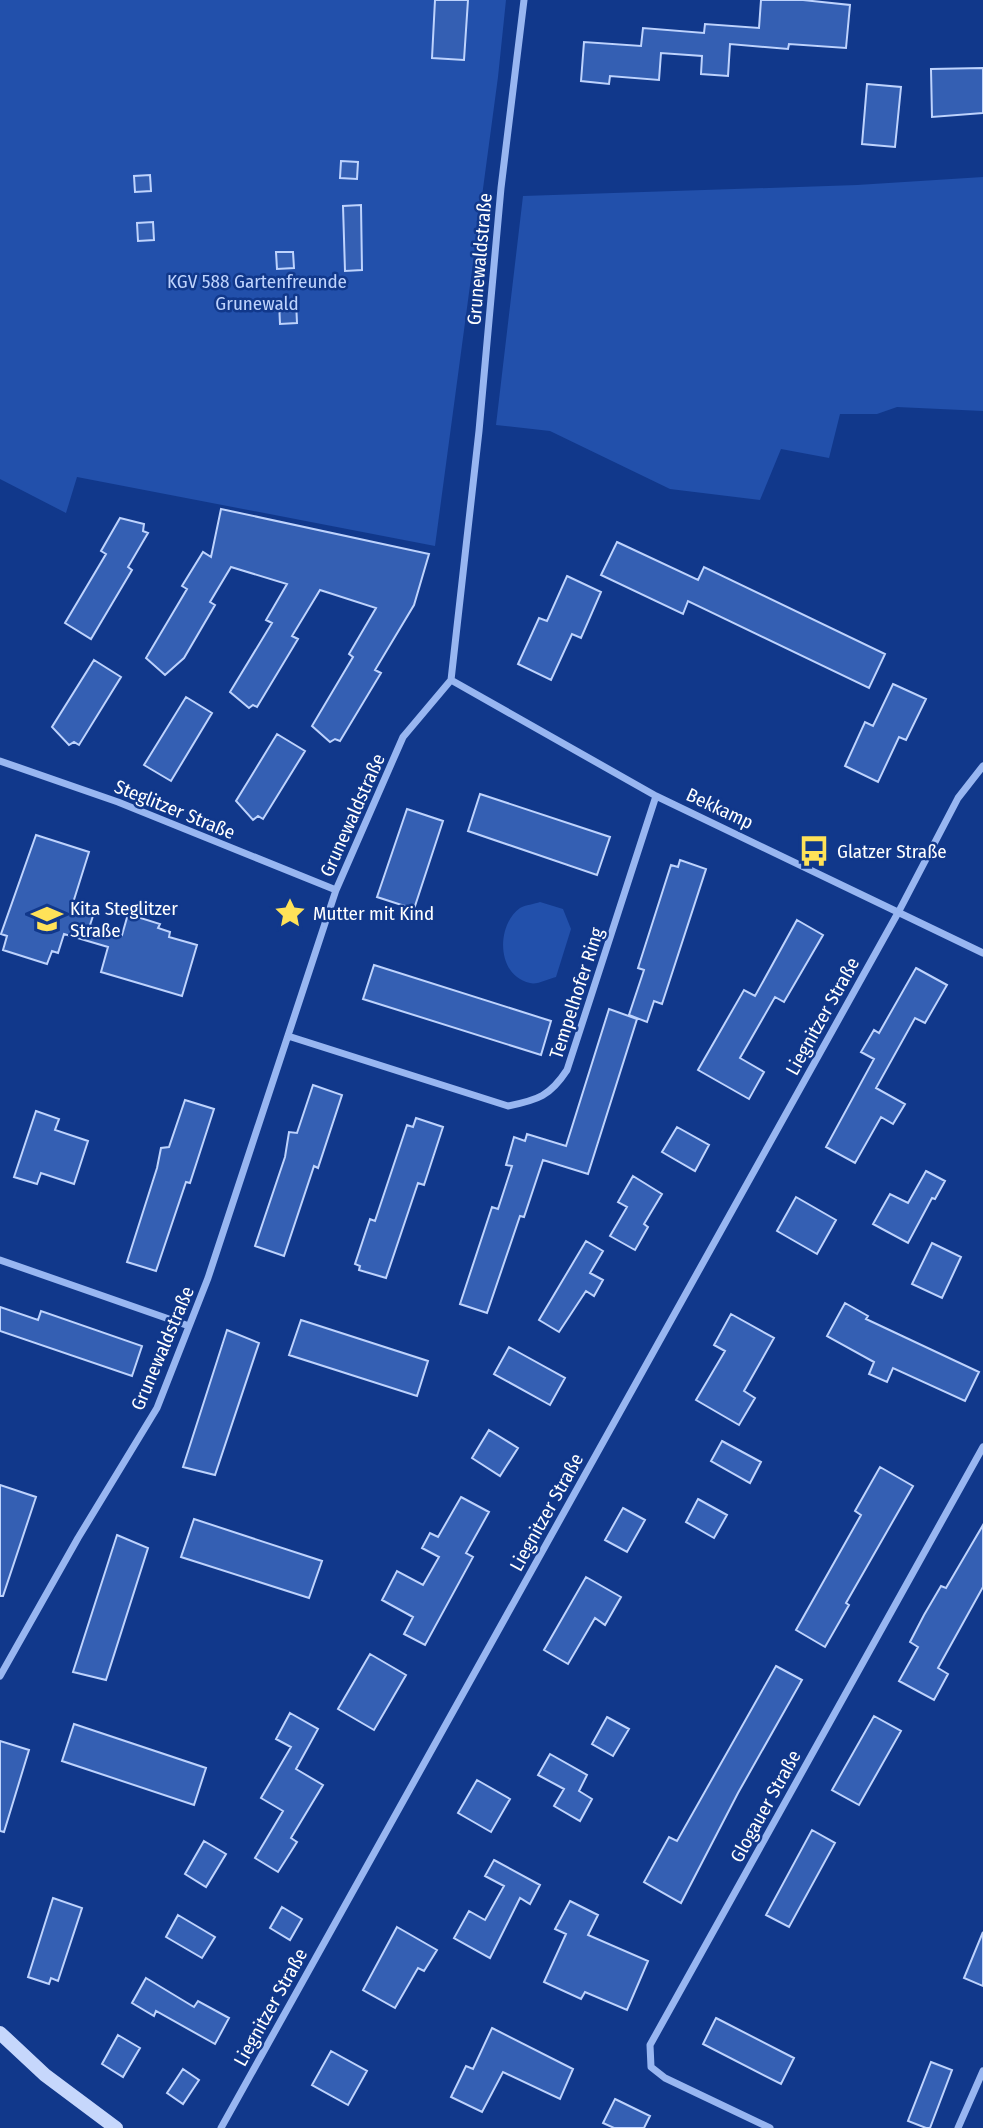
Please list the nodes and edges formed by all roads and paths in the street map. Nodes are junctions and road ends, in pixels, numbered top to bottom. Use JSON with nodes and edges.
{"nodes":[{"id":1,"x":524,"y":0,"type":"edge"},
{"id":2,"x":451,"y":680,"type":"junction"},
{"id":3,"x":0,"y":761,"type":"edge"},
{"id":4,"x":983,"y":766,"type":"edge"},
{"id":5,"x":656,"y":796,"type":"junction"},
{"id":6,"x":336,"y":890,"type":"junction"},
{"id":7,"x":899,"y":911,"type":"junction"},
{"id":8,"x":983,"y":953,"type":"edge"},
{"id":9,"x":288,"y":1036,"type":"junction"},
{"id":10,"x":0,"y":1260,"type":"edge"},
{"id":11,"x":189,"y":1326,"type":"junction"},
{"id":12,"x":983,"y":1447,"type":"edge"},
{"id":13,"x":0,"y":1676,"type":"edge"},
{"id":14,"x":0,"y":2033,"type":"edge"},
{"id":15,"x":983,"y":2071,"type":"edge"},
{"id":16,"x":116,"y":2128,"type":"edge"},
{"id":17,"x":221,"y":2128,"type":"edge"},
{"id":18,"x":770,"y":2128,"type":"edge"},
{"id":19,"x":958,"y":2128,"type":"edge"}],
"edges":[{"from":1,"to":2,"type":"street","name":"Grunewaldstraße"},
{"from":2,"to":5,"type":"street","name":"Bekkamp"},
{"from":2,"to":6,"type":"street","name":"Grunewaldstraße"},
{"from":3,"to":6,"type":"street","name":"Steglitzer Straße"},
{"from":4,"to":7,"type":"street"},
{"from":5,"to":7,"type":"street","name":"Bekkamp"},
{"from":5,"to":9,"type":"street","name":"Tempelhofer Ring"},
{"from":6,"to":9,"type":"street","name":"Grunewaldstraße"},
{"from":7,"to":8,"type":"street","name":"Bekkamp"},
{"from":7,"to":17,"type":"street","name":"Liegnitzer Straße"},
{"from":9,"to":11,"type":"street","name":"Grunewaldstraße"},
{"from":10,"to":11,"type":"street"},
{"from":11,"to":13,"type":"street","name":"Grunewaldstraße"},
{"from":12,"to":18,"type":"street","name":"Glogauer Straße"},
{"from":14,"to":16,"type":"street"},
{"from":15,"to":19,"type":"street"}]}
